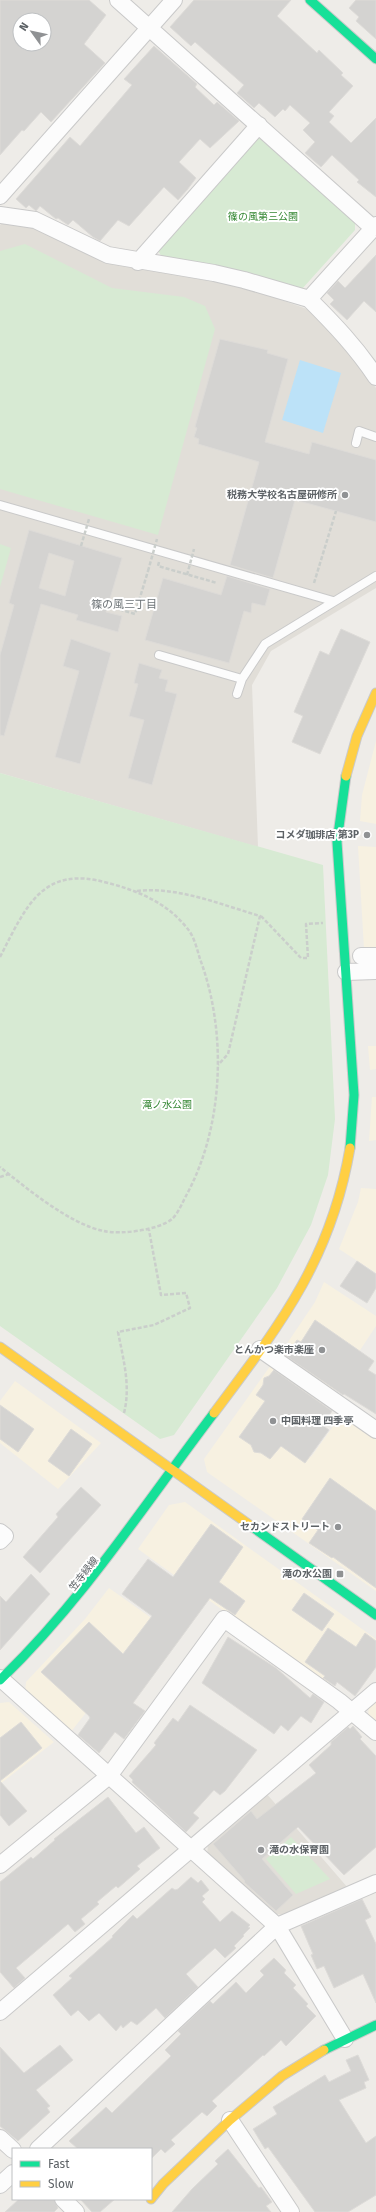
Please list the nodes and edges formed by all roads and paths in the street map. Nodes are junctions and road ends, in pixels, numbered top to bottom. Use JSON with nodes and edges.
{"nodes":[{"id":1,"x":118,"y":0,"type":"edge"},
{"id":2,"x":174,"y":0,"type":"edge"},
{"id":3,"x":310,"y":0,"type":"edge"},
{"id":4,"x":150,"y":28,"type":"junction"},
{"id":5,"x":376,"y":59,"type":"edge"},
{"id":6,"x":259,"y":125,"type":"junction"},
{"id":7,"x":0,"y":196,"type":"edge"},
{"id":8,"x":0,"y":214,"type":"edge"},
{"id":9,"x":375,"y":226,"type":"edge"},
{"id":10,"x":138,"y":262,"type":"junction"},
{"id":11,"x":309,"y":299,"type":"junction"},
{"id":12,"x":376,"y":377,"type":"edge"},
{"id":13,"x":376,"y":437,"type":"edge"},
{"id":14,"x":356,"y":444,"type":"dead end"},
{"id":15,"x":0,"y":505,"type":"edge"},
{"id":16,"x":336,"y":511,"type":"dead end"},
{"id":17,"x":89,"y":519,"type":"dead end"},
{"id":18,"x":158,"y":539,"type":"dead end"},
{"id":19,"x":81,"y":546,"type":"dead end"},
{"id":20,"x":194,"y":549,"type":"dead end"},
{"id":21,"x":187,"y":575,"type":"dead end"},
{"id":22,"x":376,"y":576,"type":"edge"},
{"id":23,"x":307,"y":581,"type":"dead end"},
{"id":24,"x":314,"y":583,"type":"junction"},
{"id":25,"x":321,"y":584,"type":"dead end"},
{"id":26,"x":333,"y":601,"type":"junction"},
{"id":27,"x":108,"y":606,"type":"dead end"},
{"id":28,"x":159,"y":655,"type":"dead end"},
{"id":29,"x":242,"y":679,"type":"junction"},
{"id":30,"x":376,"y":693,"type":"edge"},
{"id":31,"x":237,"y":694,"type":"dead end"},
{"id":32,"x":136,"y":891,"type":"junction"},
{"id":33,"x":260,"y":916,"type":"junction"},
{"id":34,"x":330,"y":922,"type":"dead end"},
{"id":35,"x":0,"y":957,"type":"edge"},
{"id":36,"x":376,"y":971,"type":"edge"},
{"id":37,"x":346,"y":972,"type":"junction"},
{"id":38,"x":218,"y":1065,"type":"junction"},
{"id":39,"x":0,"y":1167,"type":"edge"},
{"id":40,"x":9,"y":1174,"type":"junction"},
{"id":41,"x":0,"y":1177,"type":"edge"},
{"id":42,"x":149,"y":1230,"type":"junction"},
{"id":43,"x":0,"y":1347,"type":"edge"},
{"id":44,"x":260,"y":1349,"type":"junction"},
{"id":45,"x":122,"y":1416,"type":"dead end"},
{"id":46,"x":376,"y":1430,"type":"edge"},
{"id":47,"x":172,"y":1471,"type":"junction"},
{"id":48,"x":0,"y":1532,"type":"edge"},
{"id":49,"x":0,"y":1541,"type":"edge"},
{"id":50,"x":376,"y":1615,"type":"edge"},
{"id":51,"x":0,"y":1679,"type":"edge"},
{"id":52,"x":376,"y":1691,"type":"edge"},
{"id":53,"x":352,"y":1712,"type":"junction"},
{"id":54,"x":376,"y":1732,"type":"edge"},
{"id":55,"x":109,"y":1776,"type":"junction"},
{"id":56,"x":191,"y":1850,"type":"junction"},
{"id":57,"x":0,"y":1865,"type":"edge"},
{"id":58,"x":376,"y":1883,"type":"edge"},
{"id":59,"x":277,"y":1926,"type":"junction"},
{"id":60,"x":0,"y":2012,"type":"edge"},
{"id":61,"x":376,"y":2026,"type":"edge"},
{"id":62,"x":345,"y":2039,"type":"junction"},
{"id":63,"x":230,"y":2120,"type":"junction"},
{"id":64,"x":0,"y":2138,"type":"edge"},
{"id":65,"x":39,"y":2148,"type":"edge"},
{"id":66,"x":12,"y":2149,"type":"edge"},
{"id":67,"x":12,"y":2174,"type":"edge"},
{"id":68,"x":0,"y":2185,"type":"edge"},
{"id":69,"x":152,"y":2198,"type":"edge"},
{"id":70,"x":64,"y":2200,"type":"edge"},
{"id":71,"x":150,"y":2200,"type":"edge"},
{"id":72,"x":144,"y":2208,"type":"dead end"},
{"id":73,"x":76,"y":2212,"type":"edge"},
{"id":74,"x":291,"y":2212,"type":"edge"}],
"edges":[{"from":1,"to":4,"type":"street"},
{"from":2,"to":4,"type":"street"},
{"from":3,"to":5,"type":"street"},
{"from":4,"to":6,"type":"street"},
{"from":4,"to":7,"type":"street"},
{"from":6,"to":9,"type":"street"},
{"from":6,"to":10,"type":"street"},
{"from":8,"to":10,"type":"street"},
{"from":9,"to":11,"type":"street"},
{"from":10,"to":11,"type":"street"},
{"from":11,"to":12,"type":"street"},
{"from":13,"to":14,"type":"lane"},
{"from":15,"to":26,"type":"lane"},
{"from":16,"to":24,"type":"path"},
{"from":17,"to":19,"type":"path","bridge":true},
{"from":18,"to":27,"type":"path","bridge":true},
{"from":20,"to":21,"type":"path","bridge":true},
{"from":22,"to":26,"type":"lane"},
{"from":23,"to":24,"type":"path"},
{"from":24,"to":25,"type":"path"},
{"from":26,"to":29,"type":"lane"},
{"from":28,"to":29,"type":"lane"},
{"from":29,"to":31,"type":"lane"},
{"from":30,"to":37,"type":"street","name":"笠寺緑線"},
{"from":32,"to":33,"type":"path"},
{"from":32,"to":35,"type":"path"},
{"from":32,"to":38,"type":"path"},
{"from":33,"to":34,"type":"path"},
{"from":33,"to":38,"type":"path"},
{"from":36,"to":37,"type":"street"},
{"from":37,"to":44,"type":"street","name":"笠寺緑線"},
{"from":38,"to":42,"type":"path"},
{"from":39,"to":40,"type":"path"},
{"from":40,"to":41,"type":"path"},
{"from":40,"to":42,"type":"path"},
{"from":42,"to":45,"type":"path"},
{"from":43,"to":47,"type":"street"},
{"from":44,"to":46,"type":"street"},
{"from":44,"to":47,"type":"street","name":"笠寺緑線"},
{"from":47,"to":50,"type":"street"},
{"from":47,"to":51,"type":"street","name":"笠寺緑線"},
{"from":48,"to":49,"type":"street"},
{"from":51,"to":55,"type":"street"},
{"from":52,"to":53,"type":"street"},
{"from":53,"to":54,"type":"street"},
{"from":53,"to":55,"type":"street"},
{"from":53,"to":56,"type":"street"},
{"from":55,"to":56,"type":"street"},
{"from":55,"to":57,"type":"street"},
{"from":56,"to":59,"type":"street"},
{"from":56,"to":60,"type":"street"},
{"from":58,"to":59,"type":"street"},
{"from":59,"to":62,"type":"street"},
{"from":59,"to":65,"type":"street"},
{"from":61,"to":62,"type":"street"},
{"from":62,"to":63,"type":"street"},
{"from":63,"to":69,"type":"street"},
{"from":63,"to":74,"type":"street"},
{"from":64,"to":66,"type":"street"},
{"from":67,"to":68,"type":"street"},
{"from":70,"to":73,"type":"street"},
{"from":71,"to":72,"type":"street"}]}
